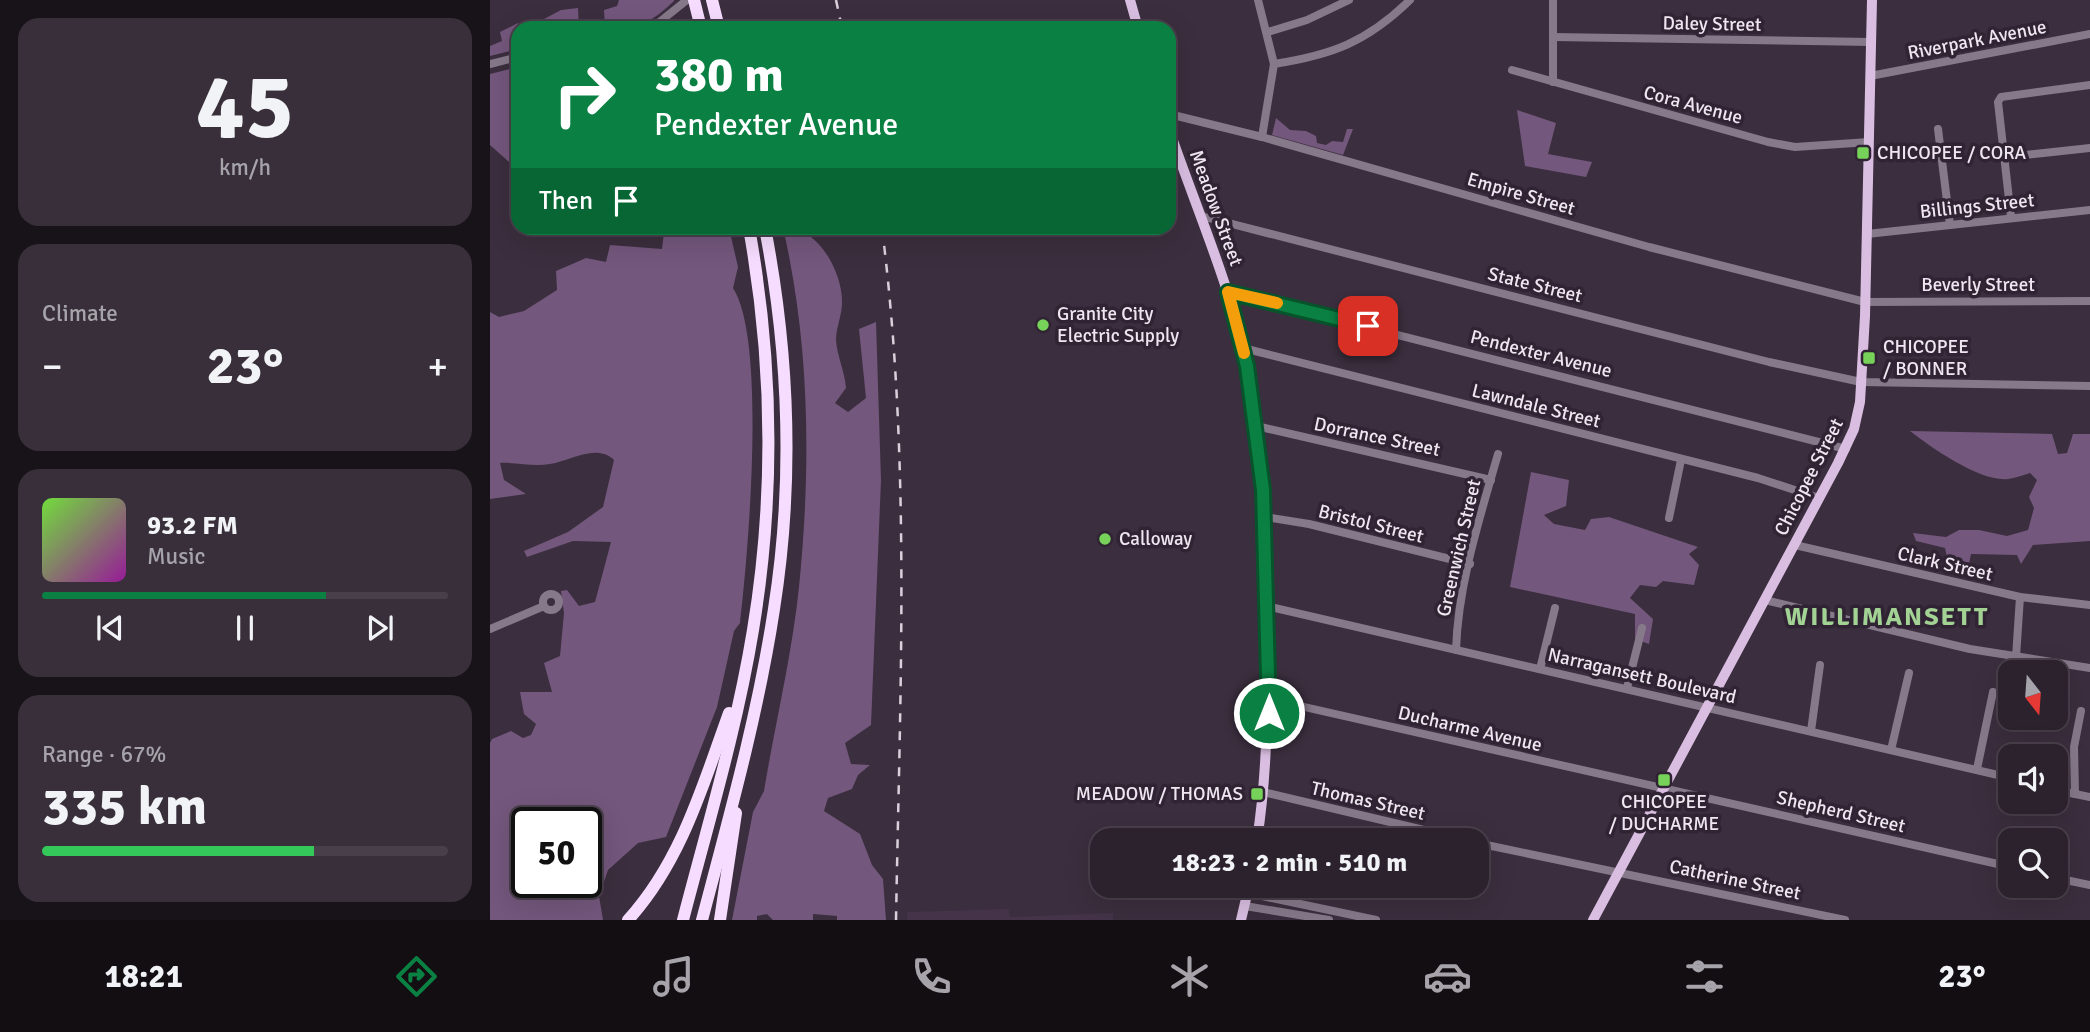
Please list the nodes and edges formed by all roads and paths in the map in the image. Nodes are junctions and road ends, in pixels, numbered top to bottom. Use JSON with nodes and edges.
{"nodes":[{"id":1,"x":687,"y":0,"type":"edge"},
{"id":2,"x":712,"y":0,"type":"edge"},
{"id":3,"x":1130,"y":0,"type":"edge"},
{"id":4,"x":1258,"y":0,"type":"edge"},
{"id":5,"x":1349,"y":0,"type":"edge"},
{"id":6,"x":1410,"y":0,"type":"edge"},
{"id":7,"x":1553,"y":0,"type":"edge"},
{"id":8,"x":1872,"y":0,"type":"edge"},
{"id":9,"x":661,"y":21,"type":"edge"},
{"id":10,"x":717,"y":21,"type":"edge"},
{"id":11,"x":1136,"y":21,"type":"edge"},
{"id":12,"x":1268,"y":32,"type":"junction"},
{"id":13,"x":2090,"y":34,"type":"edge"},
{"id":14,"x":1553,"y":37,"type":"junction"},
{"id":15,"x":1871,"y":42,"type":"junction"},
{"id":16,"x":511,"y":59,"type":"edge"},
{"id":17,"x":490,"y":64,"type":"edge"},
{"id":18,"x":1274,"y":64,"type":"junction"},
{"id":19,"x":1512,"y":70,"type":"dead end"},
{"id":20,"x":1870,"y":76,"type":"junction"},
{"id":21,"x":1553,"y":82,"type":"junction"},
{"id":22,"x":2090,"y":85,"type":"edge"},
{"id":23,"x":1176,"y":116,"type":"edge"},
{"id":24,"x":1938,"y":129,"type":"dead end"},
{"id":25,"x":1262,"y":137,"type":"junction"},
{"id":26,"x":1869,"y":142,"type":"junction"},
{"id":27,"x":2090,"y":148,"type":"edge"},
{"id":28,"x":1176,"y":149,"type":"edge"},
{"id":29,"x":2007,"y":157,"type":"junction"},
{"id":30,"x":2090,"y":210,"type":"edge"},
{"id":31,"x":1201,"y":216,"type":"junction"},
{"id":32,"x":2011,"y":217,"type":"junction"},
{"id":33,"x":1950,"y":225,"type":"junction"},
{"id":34,"x":1867,"y":234,"type":"junction"},
{"id":35,"x":749,"y":235,"type":"edge"},
{"id":36,"x":766,"y":235,"type":"edge"},
{"id":37,"x":1228,"y":292,"type":"junction"},
{"id":38,"x":2090,"y":301,"type":"edge"},
{"id":39,"x":1865,"y":302,"type":"junction"},
{"id":40,"x":1243,"y":348,"type":"junction"},
{"id":41,"x":1861,"y":382,"type":"junction"},
{"id":42,"x":2090,"y":386,"type":"edge"},
{"id":43,"x":1256,"y":426,"type":"junction"},
{"id":44,"x":1846,"y":449,"type":"junction"},
{"id":45,"x":1498,"y":454,"type":"dead end"},
{"id":46,"x":1681,"y":460,"type":"junction"},
{"id":47,"x":1491,"y":480,"type":"junction"},
{"id":48,"x":1819,"y":498,"type":"junction"},
{"id":49,"x":1265,"y":517,"type":"junction"},
{"id":50,"x":1669,"y":518,"type":"dead end"},
{"id":51,"x":1795,"y":545,"type":"junction"},
{"id":52,"x":1470,"y":564,"type":"junction"},
{"id":53,"x":2020,"y":597,"type":"junction"},
{"id":54,"x":1765,"y":600,"type":"junction"},
{"id":55,"x":2090,"y":605,"type":"edge"},
{"id":56,"x":544,"y":606,"type":"dead end"},
{"id":57,"x":1266,"y":606,"type":"junction"},
{"id":58,"x":1555,"y":608,"type":"dead end"},
{"id":59,"x":1642,"y":628,"type":"dead end"},
{"id":60,"x":490,"y":629,"type":"edge"},
{"id":61,"x":1456,"y":650,"type":"junction"},
{"id":62,"x":2016,"y":657,"type":"junction"},
{"id":63,"x":1819,"y":665,"type":"dead end"},
{"id":64,"x":746,"y":667,"type":"junction"},
{"id":65,"x":2090,"y":668,"type":"edge"},
{"id":66,"x":1540,"y":669,"type":"junction"},
{"id":67,"x":1909,"y":673,"type":"dead end"},
{"id":68,"x":1627,"y":688,"type":"junction"},
{"id":69,"x":1993,"y":692,"type":"dead end"},
{"id":70,"x":1269,"y":699,"type":"junction"},
{"id":71,"x":1708,"y":708,"type":"junction"},
{"id":72,"x":2081,"y":711,"type":"dead end"},
{"id":73,"x":1811,"y":731,"type":"junction"},
{"id":74,"x":749,"y":735,"type":"junction"},
{"id":75,"x":1891,"y":750,"type":"junction"},
{"id":76,"x":1977,"y":769,"type":"junction"},
{"id":77,"x":1998,"y":775,"type":"edge"},
{"id":78,"x":1665,"y":787,"type":"junction"},
{"id":79,"x":1263,"y":792,"type":"junction"},
{"id":80,"x":2068,"y":793,"type":"edge"},
{"id":81,"x":2075,"y":794,"type":"junction"},
{"id":82,"x":2090,"y":797,"type":"edge"},
{"id":83,"x":1258,"y":828,"type":"edge"},
{"id":84,"x":1415,"y":828,"type":"edge"},
{"id":85,"x":1489,"y":846,"type":"edge"},
{"id":86,"x":1998,"y":864,"type":"edge"},
{"id":87,"x":1618,"y":873,"type":"junction"},
{"id":88,"x":2068,"y":881,"type":"edge"},
{"id":89,"x":2090,"y":886,"type":"edge"},
{"id":90,"x":1247,"y":898,"type":"edge"},
{"id":91,"x":1277,"y":898,"type":"edge"},
{"id":92,"x":1245,"y":906,"type":"junction"},
{"id":93,"x":1339,"y":916,"type":"edge"},
{"id":94,"x":628,"y":920,"type":"edge"},
{"id":95,"x":683,"y":920,"type":"edge"},
{"id":96,"x":702,"y":920,"type":"edge"},
{"id":97,"x":720,"y":920,"type":"edge"},
{"id":98,"x":1241,"y":920,"type":"edge"},
{"id":99,"x":1329,"y":920,"type":"edge"},
{"id":100,"x":1376,"y":920,"type":"edge"},
{"id":101,"x":1593,"y":920,"type":"edge"},
{"id":102,"x":1844,"y":920,"type":"edge"}],
"edges":[{"from":1,"to":9,"type":"street"},
{"from":2,"to":10,"type":"highway"},
{"from":3,"to":11,"type":"main road"},
{"from":4,"to":12,"type":"street"},
{"from":5,"to":12,"type":"street"},
{"from":6,"to":18,"type":"street"},
{"from":7,"to":14,"type":"street"},
{"from":8,"to":15,"type":"main road","name":"Chicopee Street"},
{"from":12,"to":18,"type":"street"},
{"from":13,"to":20,"type":"street","name":"Riverpark Avenue"},
{"from":14,"to":15,"type":"street","name":"Daley Street"},
{"from":14,"to":21,"type":"street"},
{"from":15,"to":20,"type":"main road","name":"Chicopee Street"},
{"from":16,"to":17,"type":"street"},
{"from":18,"to":25,"type":"street"},
{"from":19,"to":21,"type":"street","name":"Cora Avenue"},
{"from":20,"to":26,"type":"main road","name":"Chicopee Street"},
{"from":21,"to":26,"type":"street","name":"Cora Avenue"},
{"from":22,"to":29,"type":"street"},
{"from":23,"to":25,"type":"street","name":"Empire Street"},
{"from":24,"to":33,"type":"street"},
{"from":25,"to":39,"type":"street","name":"Empire Street"},
{"from":26,"to":34,"type":"main road","name":"Chicopee Street"},
{"from":27,"to":29,"type":"street"},
{"from":28,"to":31,"type":"main road","name":"Meadow Street"},
{"from":29,"to":32,"type":"street"},
{"from":30,"to":32,"type":"street","name":"Billings Street"},
{"from":31,"to":37,"type":"main road","name":"Meadow Street"},
{"from":31,"to":41,"type":"street","name":"State Street"},
{"from":32,"to":33,"type":"street","name":"Billings Street"},
{"from":33,"to":34,"type":"street","name":"Billings Street"},
{"from":34,"to":39,"type":"main road","name":"Chicopee Street"},
{"from":35,"to":64,"type":"highway"},
{"from":36,"to":74,"type":"highway"},
{"from":37,"to":40,"type":"main road","name":"Meadow Street"},
{"from":37,"to":44,"type":"street","name":"Pendexter Avenue"},
{"from":38,"to":39,"type":"street","name":"Beverly Street"},
{"from":39,"to":41,"type":"main road","name":"Chicopee Street"},
{"from":40,"to":43,"type":"main road","name":"Meadow Street"},
{"from":40,"to":46,"type":"street","name":"Lawndale Street"},
{"from":41,"to":42,"type":"street","name":"State Street"},
{"from":41,"to":44,"type":"main road","name":"Chicopee Street"},
{"from":43,"to":47,"type":"street","name":"Dorrance Street"},
{"from":43,"to":49,"type":"main road","name":"Meadow Street"},
{"from":44,"to":48,"type":"main road","name":"Chicopee Street"},
{"from":45,"to":47,"type":"street","name":"Greenwich Street"},
{"from":46,"to":48,"type":"street","name":"Lawndale Street"},
{"from":46,"to":50,"type":"street"},
{"from":47,"to":52,"type":"street","name":"Greenwich Street"},
{"from":48,"to":51,"type":"main road","name":"Chicopee Street"},
{"from":49,"to":52,"type":"street","name":"Bristol Street"},
{"from":49,"to":57,"type":"main road","name":"Meadow Street"},
{"from":51,"to":53,"type":"street","name":"Clark Street"},
{"from":51,"to":54,"type":"main road","name":"Chicopee Street"},
{"from":52,"to":61,"type":"street","name":"Greenwich Street"},
{"from":53,"to":55,"type":"street","name":"Clark Street"},
{"from":53,"to":62,"type":"street"},
{"from":54,"to":62,"type":"street"},
{"from":54,"to":71,"type":"main road","name":"Chicopee Street"},
{"from":56,"to":60,"type":"street"},
{"from":57,"to":61,"type":"street","name":"Narragansett Boulevard"},
{"from":57,"to":70,"type":"main road","name":"Meadow Street"},
{"from":58,"to":66,"type":"street"},
{"from":59,"to":68,"type":"street"},
{"from":61,"to":66,"type":"street","name":"Narragansett Boulevard"},
{"from":62,"to":65,"type":"street"},
{"from":63,"to":73,"type":"street"},
{"from":64,"to":94,"type":"highway"},
{"from":64,"to":95,"type":"highway"},
{"from":66,"to":68,"type":"street","name":"Narragansett Boulevard"},
{"from":67,"to":75,"type":"street"},
{"from":68,"to":71,"type":"street","name":"Narragansett Boulevard"},
{"from":69,"to":76,"type":"street"},
{"from":70,"to":78,"type":"street","name":"Ducharme Avenue"},
{"from":70,"to":79,"type":"main road","name":"Meadow Street"},
{"from":71,"to":73,"type":"street","name":"Narragansett Boulevard"},
{"from":71,"to":78,"type":"main road","name":"Chicopee Street"},
{"from":72,"to":81,"type":"street"},
{"from":73,"to":75,"type":"street","name":"Narragansett Boulevard"},
{"from":74,"to":96,"type":"highway"},
{"from":74,"to":97,"type":"highway"},
{"from":75,"to":76,"type":"street","name":"Narragansett Boulevard"},
{"from":76,"to":77,"type":"street","name":"Narragansett Boulevard"},
{"from":78,"to":86,"type":"street","name":"Shepherd Street"},
{"from":78,"to":87,"type":"main road","name":"Chicopee Street"},
{"from":79,"to":83,"type":"main road","name":"Meadow Street"},
{"from":79,"to":84,"type":"street","name":"Thomas Street"},
{"from":80,"to":81,"type":"street"},
{"from":81,"to":82,"type":"street"},
{"from":85,"to":87,"type":"street"},
{"from":87,"to":101,"type":"main road","name":"Chicopee Street"},
{"from":87,"to":102,"type":"street","name":"Catherine Street"},
{"from":88,"to":89,"type":"street"},
{"from":90,"to":92,"type":"main road"},
{"from":91,"to":93,"type":"street"},
{"from":92,"to":98,"type":"main road"},
{"from":92,"to":99,"type":"street"},
{"from":93,"to":100,"type":"street"}]}
